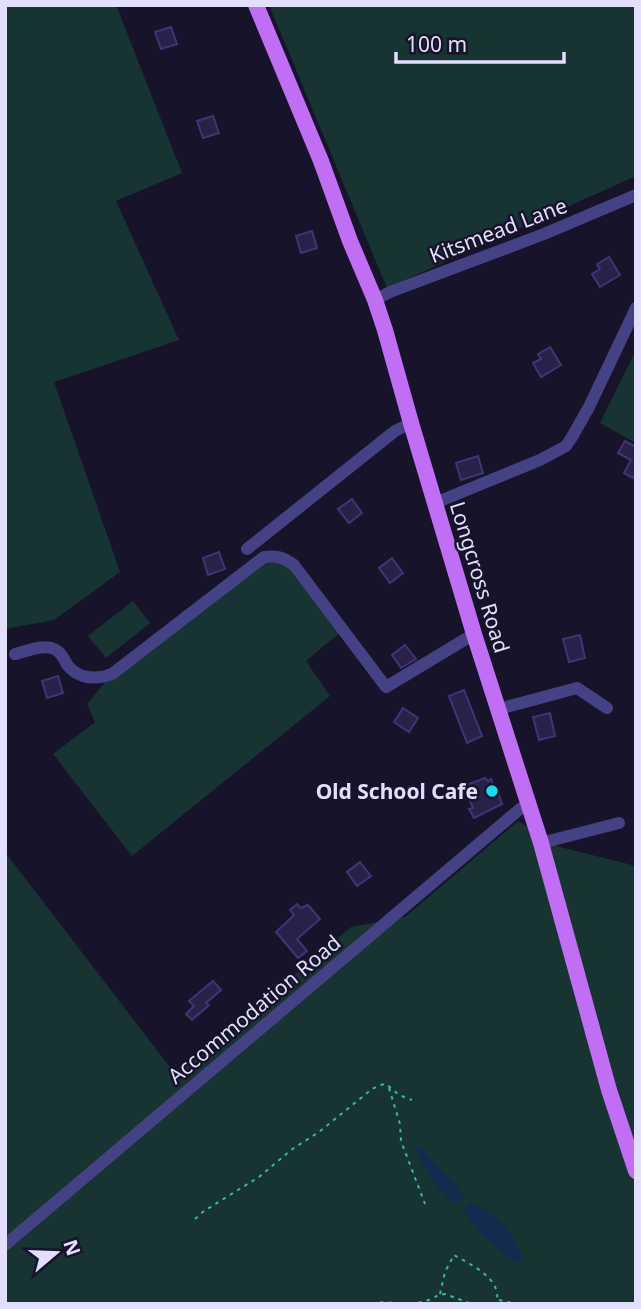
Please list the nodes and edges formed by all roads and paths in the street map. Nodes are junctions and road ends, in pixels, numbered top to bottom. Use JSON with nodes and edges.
{"nodes":[{"id":1,"x":256,"y":5,"type":"edge"},
{"id":2,"x":636,"y":195,"type":"edge"},
{"id":3,"x":374,"y":300,"type":"junction"},
{"id":4,"x":636,"y":308,"type":"edge"},
{"id":5,"x":411,"y":423,"type":"junction"},
{"id":6,"x":435,"y":503,"type":"junction"},
{"id":7,"x":247,"y":549,"type":"dead end"},
{"id":8,"x":474,"y":634,"type":"junction"},
{"id":9,"x":15,"y":654,"type":"dead end"},
{"id":10,"x":607,"y":708,"type":"dead end"},
{"id":11,"x":499,"y":709,"type":"junction"},
{"id":12,"x":528,"y":804,"type":"junction"},
{"id":13,"x":619,"y":823,"type":"dead end"},
{"id":14,"x":541,"y":843,"type":"junction"},
{"id":15,"x":389,"y":1087,"type":"junction"},
{"id":16,"x":412,"y":1100,"type":"dead end"},
{"id":17,"x":636,"y":1171,"type":"edge"},
{"id":18,"x":425,"y":1204,"type":"dead end"},
{"id":19,"x":195,"y":1219,"type":"dead end"},
{"id":20,"x":5,"y":1245,"type":"edge"},
{"id":21,"x":440,"y":1294,"type":"junction"},
{"id":22,"x":497,"y":1302,"type":"edge"},
{"id":23,"x":363,"y":1304,"type":"edge"},
{"id":24,"x":403,"y":1304,"type":"edge"},
{"id":25,"x":410,"y":1304,"type":"edge"},
{"id":26,"x":472,"y":1304,"type":"edge"},
{"id":27,"x":516,"y":1304,"type":"edge"}],
"edges":[{"from":1,"to":3,"type":"main road","name":"Longcross Road"},
{"from":2,"to":3,"type":"street","name":"Kitsmead Lane"},
{"from":3,"to":5,"type":"main road","name":"Longcross Road"},
{"from":4,"to":6,"type":"street"},
{"from":5,"to":6,"type":"main road","name":"Longcross Road"},
{"from":5,"to":7,"type":"street"},
{"from":6,"to":8,"type":"main road","name":"Longcross Road"},
{"from":8,"to":9,"type":"street"},
{"from":8,"to":11,"type":"main road","name":"Longcross Road"},
{"from":10,"to":11,"type":"street"},
{"from":11,"to":12,"type":"main road","name":"Longcross Road"},
{"from":12,"to":14,"type":"main road","name":"Longcross Road"},
{"from":12,"to":20,"type":"street","name":"Accommodation Road"},
{"from":13,"to":14,"type":"street"},
{"from":14,"to":17,"type":"main road","name":"Longcross Road"},
{"from":15,"to":16,"type":"path"},
{"from":15,"to":18,"type":"path"},
{"from":15,"to":19,"type":"path"},
{"from":21,"to":22,"type":"path"},
{"from":21,"to":25,"type":"path"},
{"from":21,"to":26,"type":"path"},
{"from":22,"to":27,"type":"path"},
{"from":23,"to":24,"type":"path"}]}
